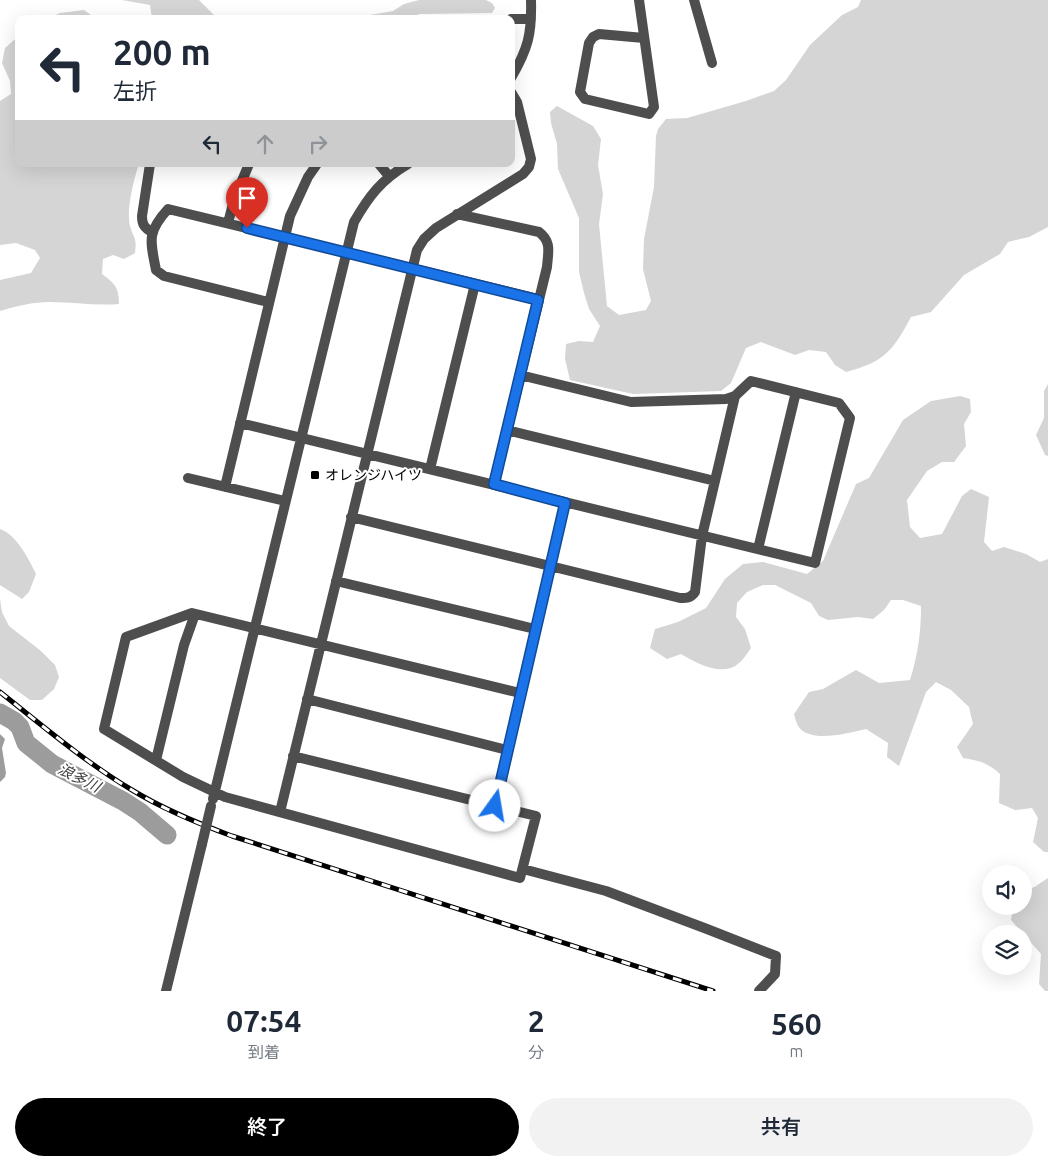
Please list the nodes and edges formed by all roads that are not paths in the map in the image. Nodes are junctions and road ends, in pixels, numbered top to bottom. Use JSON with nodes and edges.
{"nodes":[{"id":1,"x":531,"y":0,"type":"edge"},
{"id":2,"x":639,"y":0,"type":"edge"},
{"id":3,"x":694,"y":0,"type":"edge"},
{"id":4,"x":515,"y":19,"type":"edge"},
{"id":5,"x":532,"y":19,"type":"junction"},
{"id":6,"x":644,"y":38,"type":"junction"},
{"id":7,"x":712,"y":63,"type":"dead end"},
{"id":8,"x":515,"y":71,"type":"edge"},
{"id":9,"x":515,"y":99,"type":"edge"},
{"id":10,"x":150,"y":167,"type":"edge"},
{"id":11,"x":249,"y":167,"type":"edge"},
{"id":12,"x":315,"y":167,"type":"edge"},
{"id":13,"x":382,"y":167,"type":"edge"},
{"id":14,"x":403,"y":167,"type":"edge"},
{"id":15,"x":389,"y":176,"type":"junction"},
{"id":16,"x":457,"y":214,"type":"junction"},
{"id":17,"x":228,"y":223,"type":"junction"},
{"id":18,"x":152,"y":232,"type":"junction"},
{"id":19,"x":285,"y":237,"type":"junction"},
{"id":20,"x":345,"y":251,"type":"junction"},
{"id":21,"x":412,"y":269,"type":"junction"},
{"id":22,"x":476,"y":284,"type":"junction"},
{"id":23,"x":538,"y":300,"type":"junction"},
{"id":24,"x":268,"y":302,"type":"junction"},
{"id":25,"x":520,"y":375,"type":"junction"},
{"id":26,"x":796,"y":392,"type":"junction"},
{"id":27,"x":735,"y":396,"type":"junction"},
{"id":28,"x":240,"y":423,"type":"junction"},
{"id":29,"x":507,"y":430,"type":"junction"},
{"id":30,"x":300,"y":438,"type":"junction"},
{"id":31,"x":367,"y":454,"type":"junction"},
{"id":32,"x":430,"y":469,"type":"junction"},
{"id":33,"x":188,"y":478,"type":"dead end"},
{"id":34,"x":715,"y":481,"type":"junction"},
{"id":35,"x":494,"y":484,"type":"junction"},
{"id":36,"x":225,"y":487,"type":"junction"},
{"id":37,"x":285,"y":501,"type":"junction"},
{"id":38,"x":565,"y":503,"type":"junction"},
{"id":39,"x":351,"y":517,"type":"junction"},
{"id":40,"x":702,"y":536,"type":"junction"},
{"id":41,"x":758,"y":549,"type":"junction"},
{"id":42,"x":550,"y":567,"type":"junction"},
{"id":43,"x":336,"y":581,"type":"junction"},
{"id":44,"x":194,"y":614,"type":"junction"},
{"id":45,"x":254,"y":628,"type":"junction"},
{"id":46,"x":535,"y":629,"type":"junction"},
{"id":47,"x":320,"y":644,"type":"junction"},
{"id":48,"x":520,"y":693,"type":"junction"},
{"id":49,"x":307,"y":699,"type":"junction"},
{"id":50,"x":508,"y":750,"type":"junction"},
{"id":51,"x":293,"y":756,"type":"junction"},
{"id":52,"x":156,"y":760,"type":"junction"},
{"id":53,"x":215,"y":793,"type":"junction"},
{"id":54,"x":495,"y":806,"type":"junction"},
{"id":55,"x":280,"y":812,"type":"junction"},
{"id":56,"x":523,"y":869,"type":"junction"},
{"id":57,"x":166,"y":991,"type":"edge"},
{"id":58,"x":760,"y":991,"type":"edge"}],
"edges":[{"from":1,"to":5,"type":"street"},
{"from":2,"to":6,"type":"street"},
{"from":3,"to":7,"type":"street"},
{"from":4,"to":5,"type":"street"},
{"from":5,"to":8,"type":"street"},
{"from":6,"to":6,"type":"street"},
{"from":9,"to":16,"type":"street"},
{"from":10,"to":18,"type":"street"},
{"from":11,"to":17,"type":"street"},
{"from":12,"to":19,"type":"street"},
{"from":13,"to":15,"type":"street"},
{"from":14,"to":15,"type":"street"},
{"from":15,"to":20,"type":"street"},
{"from":16,"to":21,"type":"street"},
{"from":16,"to":23,"type":"street"},
{"from":17,"to":18,"type":"street"},
{"from":17,"to":19,"type":"street"},
{"from":18,"to":24,"type":"street"},
{"from":19,"to":20,"type":"street"},
{"from":19,"to":24,"type":"street"},
{"from":20,"to":21,"type":"street"},
{"from":20,"to":30,"type":"street"},
{"from":21,"to":22,"type":"street"},
{"from":21,"to":31,"type":"street"},
{"from":22,"to":23,"type":"street"},
{"from":22,"to":32,"type":"street"},
{"from":23,"to":25,"type":"street"},
{"from":24,"to":28,"type":"street"},
{"from":25,"to":27,"type":"street"},
{"from":25,"to":29,"type":"street"},
{"from":26,"to":27,"type":"street"},
{"from":26,"to":41,"type":"street"},
{"from":26,"to":41,"type":"street"},
{"from":27,"to":34,"type":"street"},
{"from":28,"to":30,"type":"street"},
{"from":28,"to":36,"type":"street"},
{"from":29,"to":34,"type":"street"},
{"from":29,"to":35,"type":"street"},
{"from":30,"to":31,"type":"street"},
{"from":30,"to":37,"type":"street"},
{"from":31,"to":32,"type":"street"},
{"from":31,"to":39,"type":"street"},
{"from":32,"to":35,"type":"street"},
{"from":33,"to":36,"type":"street"},
{"from":34,"to":40,"type":"street"},
{"from":35,"to":38,"type":"street"},
{"from":36,"to":37,"type":"street"},
{"from":37,"to":45,"type":"street"},
{"from":38,"to":40,"type":"street"},
{"from":38,"to":42,"type":"street"},
{"from":39,"to":42,"type":"street"},
{"from":39,"to":43,"type":"street"},
{"from":40,"to":41,"type":"street"},
{"from":40,"to":42,"type":"street"},
{"from":42,"to":46,"type":"street"},
{"from":43,"to":46,"type":"street"},
{"from":43,"to":47,"type":"street"},
{"from":44,"to":45,"type":"street"},
{"from":44,"to":52,"type":"street"},
{"from":44,"to":52,"type":"street"},
{"from":45,"to":47,"type":"street"},
{"from":45,"to":53,"type":"street"},
{"from":46,"to":48,"type":"street"},
{"from":47,"to":48,"type":"street"},
{"from":47,"to":49,"type":"street"},
{"from":48,"to":50,"type":"street"},
{"from":49,"to":50,"type":"street"},
{"from":49,"to":51,"type":"street"},
{"from":50,"to":54,"type":"street"},
{"from":51,"to":54,"type":"street"},
{"from":51,"to":55,"type":"street"},
{"from":52,"to":53,"type":"street"},
{"from":53,"to":55,"type":"street"},
{"from":53,"to":57,"type":"street","bridge":true},
{"from":54,"to":56,"type":"street"},
{"from":55,"to":56,"type":"street"},
{"from":56,"to":58,"type":"street"}]}
